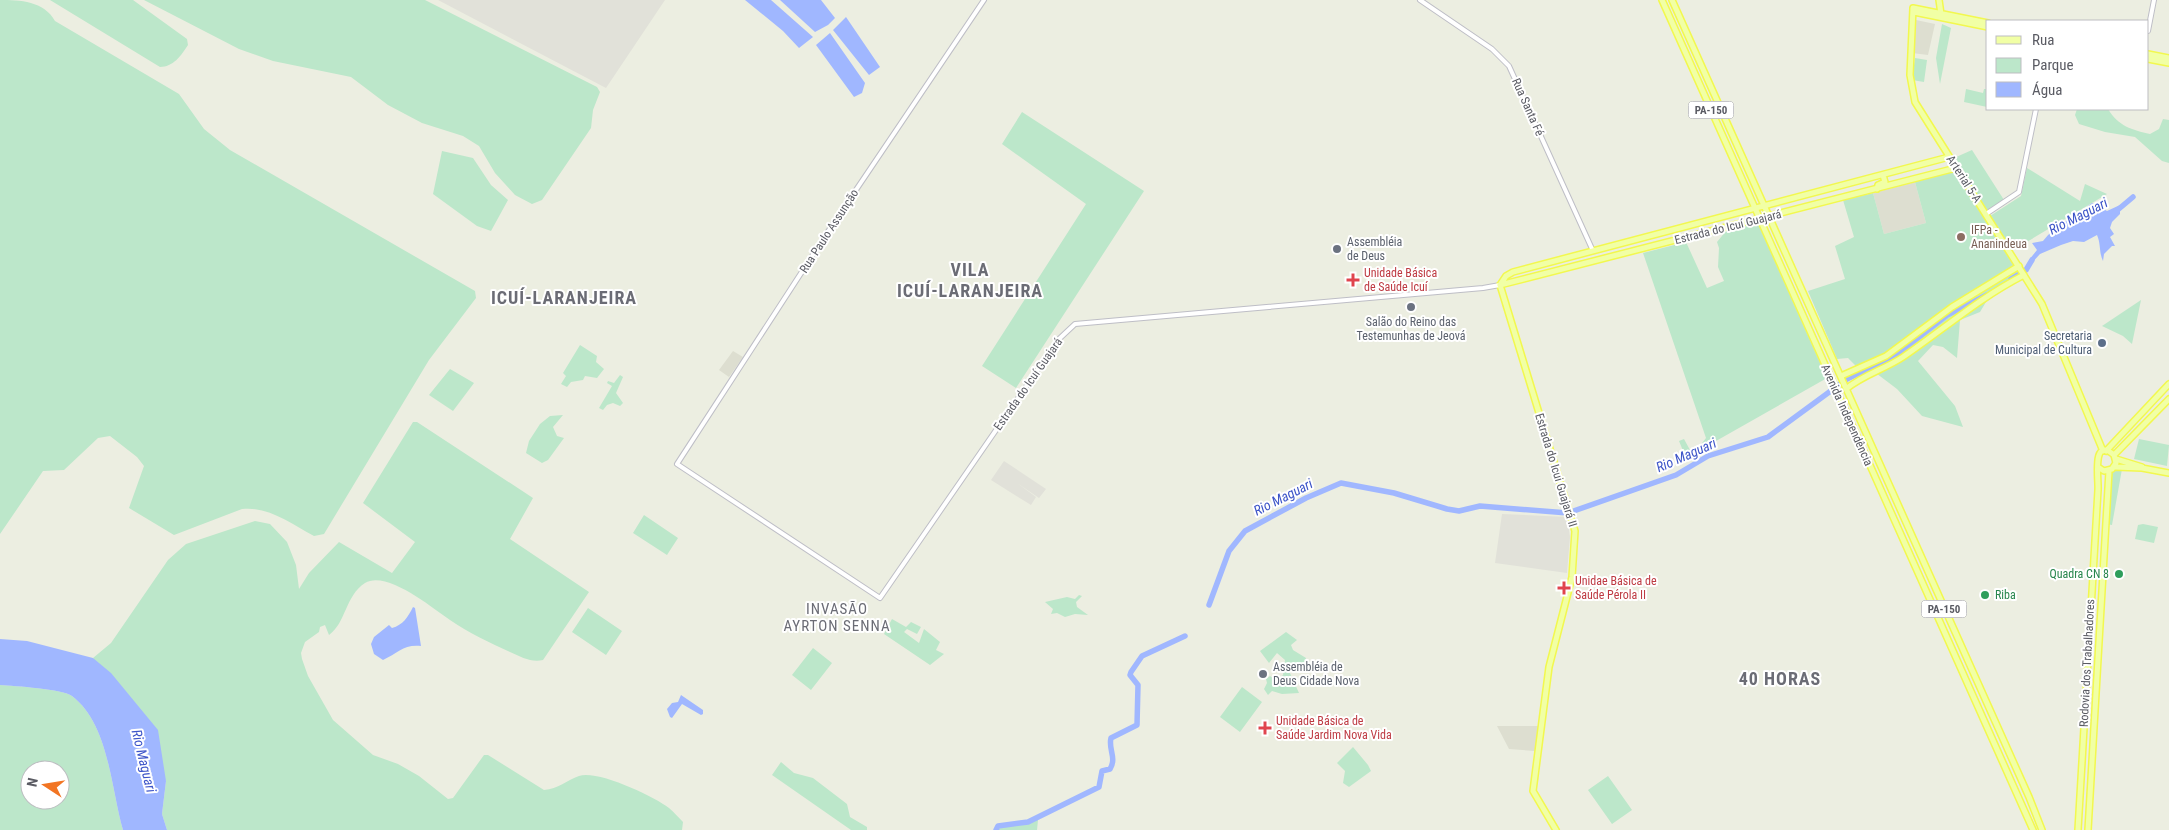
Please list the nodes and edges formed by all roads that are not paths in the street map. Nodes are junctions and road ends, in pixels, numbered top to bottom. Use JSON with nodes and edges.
{"nodes":[{"id":1,"x":984,"y":0,"type":"edge"},
{"id":2,"x":1420,"y":0,"type":"edge"},
{"id":3,"x":1662,"y":0,"type":"edge"},
{"id":4,"x":1672,"y":0,"type":"edge"},
{"id":5,"x":1939,"y":0,"type":"edge"},
{"id":6,"x":2154,"y":0,"type":"edge"},
{"id":7,"x":1941,"y":15,"type":"junction"},
{"id":8,"x":1986,"y":23,"type":"edge"},
{"id":9,"x":1986,"y":26,"type":"edge"},
{"id":10,"x":2149,"y":26,"type":"edge"},
{"id":11,"x":2149,"y":54,"type":"edge"},
{"id":12,"x":2169,"y":58,"type":"edge"},
{"id":13,"x":2149,"y":59,"type":"edge"},
{"id":14,"x":2169,"y":63,"type":"edge"},
{"id":15,"x":2036,"y":110,"type":"edge"},
{"id":16,"x":1736,"y":144,"type":"junction"},
{"id":17,"x":1727,"y":146,"type":"junction"},
{"id":18,"x":1949,"y":157,"type":"junction"},
{"id":19,"x":1956,"y":168,"type":"junction"},
{"id":20,"x":1883,"y":175,"type":"junction"},
{"id":21,"x":1877,"y":189,"type":"junction"},
{"id":22,"x":1780,"y":202,"type":"junction"},
{"id":23,"x":1764,"y":206,"type":"junction"},
{"id":24,"x":1755,"y":208,"type":"junction"},
{"id":25,"x":1784,"y":213,"type":"junction"},
{"id":26,"x":1986,"y":214,"type":"junction"},
{"id":27,"x":1770,"y":217,"type":"junction"},
{"id":28,"x":1760,"y":219,"type":"junction"},
{"id":29,"x":1592,"y":251,"type":"junction"},
{"id":30,"x":2021,"y":270,"type":"junction"},
{"id":31,"x":1510,"y":274,"type":"junction"},
{"id":32,"x":1787,"y":281,"type":"junction"},
{"id":33,"x":1798,"y":281,"type":"junction"},
{"id":34,"x":1510,"y":282,"type":"junction"},
{"id":35,"x":1500,"y":284,"type":"junction"},
{"id":36,"x":1841,"y":376,"type":"junction"},
{"id":37,"x":2169,"y":384,"type":"edge"},
{"id":38,"x":1846,"y":388,"type":"junction"},
{"id":39,"x":2169,"y":398,"type":"edge"},
{"id":40,"x":2105,"y":451,"type":"junction"},
{"id":41,"x":2115,"y":457,"type":"junction"},
{"id":42,"x":677,"y":464,"type":"joint"},
{"id":43,"x":2098,"y":467,"type":"junction"},
{"id":44,"x":2115,"y":467,"type":"junction"},
{"id":45,"x":2142,"y":468,"type":"junction"},
{"id":46,"x":2109,"y":471,"type":"junction"},
{"id":47,"x":2169,"y":473,"type":"edge"},
{"id":48,"x":2089,"y":637,"type":"junction"},
{"id":49,"x":2097,"y":650,"type":"junction"},
{"id":50,"x":2087,"y":661,"type":"junction"},
{"id":51,"x":1974,"y":675,"type":"junction"},
{"id":52,"x":1965,"y":679,"type":"junction"},
{"id":53,"x":2095,"y":684,"type":"junction"},
{"id":54,"x":1556,"y":830,"type":"edge"},
{"id":55,"x":2033,"y":830,"type":"edge"},
{"id":56,"x":2042,"y":830,"type":"edge"},
{"id":57,"x":2078,"y":830,"type":"edge"},
{"id":58,"x":2088,"y":830,"type":"edge"}],
"edges":[{"from":1,"to":42,"type":"street","name":"Rua Paulo Assunção"},
{"from":2,"to":29,"type":"street","name":"Rua Santa Fé"},
{"from":3,"to":17,"type":"main road","name":"Avenida Independência","number":"PA-150"},
{"from":4,"to":16,"type":"main road","name":"Avenida Independência","number":"PA-150"},
{"from":5,"to":7,"type":"main road"},
{"from":6,"to":10,"type":"street"},
{"from":7,"to":8,"type":"main road"},
{"from":7,"to":9,"type":"main road"},
{"from":7,"to":18,"type":"main road","name":"Arterial 5-A"},
{"from":11,"to":12,"type":"main road"},
{"from":13,"to":14,"type":"main road"},
{"from":15,"to":26,"type":"street"},
{"from":16,"to":17,"type":"main road"},
{"from":16,"to":23,"type":"main road","name":"Avenida Independência","number":"PA-150"},
{"from":17,"to":24,"type":"main road","name":"Avenida Independência","number":"PA-150"},
{"from":18,"to":19,"type":"main road","name":"Arterial 5-A"},
{"from":18,"to":20,"type":"main road","name":"Estrada do Icuí Guajará"},
{"from":19,"to":21,"type":"main road","name":"Estrada do Icuí Guajará"},
{"from":19,"to":26,"type":"main road","name":"Arterial 5-A"},
{"from":20,"to":21,"type":"main road"},
{"from":20,"to":22,"type":"main road","name":"Estrada do Icuí Guajará"},
{"from":21,"to":25,"type":"main road","name":"Estrada do Icuí Guajará"},
{"from":22,"to":23,"type":"main road","name":"Estrada do Icuí Guajará"},
{"from":22,"to":25,"type":"main road"},
{"from":23,"to":24,"type":"main road","name":"Estrada do Icuí Guajará"},
{"from":23,"to":27,"type":"main road","name":"Avenida Independência","number":"PA-150"},
{"from":24,"to":28,"type":"main road","name":"Avenida Independência","number":"PA-150"},
{"from":24,"to":29,"type":"main road","name":"Estrada do Icuí Guajará"},
{"from":25,"to":27,"type":"main road","name":"Estrada do Icuí Guajará"},
{"from":26,"to":30,"type":"main road","name":"Arterial 5-A"},
{"from":27,"to":28,"type":"main road","name":"Estrada do Icuí Guajará"},
{"from":27,"to":33,"type":"main road","name":"Avenida Independência","number":"PA-150"},
{"from":28,"to":32,"type":"main road","name":"Avenida Independência","number":"PA-150"},
{"from":28,"to":34,"type":"main road","name":"Estrada do Icuí Guajará"},
{"from":29,"to":31,"type":"main road","name":"Estrada do Icuí Guajará"},
{"from":30,"to":36,"type":"main road"},
{"from":30,"to":38,"type":"main road"},
{"from":30,"to":40,"type":"main road","name":"Arterial 5-A"},
{"from":31,"to":34,"type":"main road"},
{"from":31,"to":35,"type":"main road","name":"Estrada do Icuí Guajará"},
{"from":32,"to":33,"type":"main road"},
{"from":32,"to":52,"type":"main road","name":"Avenida Independência","number":"PA-150"},
{"from":33,"to":36,"type":"main road","name":"Avenida Independência","number":"PA-150"},
{"from":34,"to":35,"type":"main road","name":"Estrada do Icuí Guajará"},
{"from":35,"to":42,"type":"street","name":"Estrada do Icuí Guajará"},
{"from":35,"to":54,"type":"main road","name":"Estrada do Icui Guajará II"},
{"from":36,"to":38,"type":"main road","name":"Avenida Independência","number":"PA-150"},
{"from":37,"to":40,"type":"main road"},
{"from":38,"to":51,"type":"main road","name":"Avenida Independência","number":"PA-150"},
{"from":39,"to":41,"type":"main road"},
{"from":40,"to":41,"type":"main road"},
{"from":40,"to":43,"type":"main road"},
{"from":41,"to":44,"type":"main road"},
{"from":41,"to":45,"type":"main road"},
{"from":43,"to":46,"type":"main road"},
{"from":43,"to":48,"type":"main road","name":"Rodovia dos Trabalhadores"},
{"from":44,"to":45,"type":"main road"},
{"from":44,"to":46,"type":"main road"},
{"from":45,"to":47,"type":"main road"},
{"from":46,"to":49,"type":"main road","name":"Rodovia dos Trabalhadores"},
{"from":48,"to":49,"type":"main road"},
{"from":48,"to":50,"type":"main road","name":"Rodovia dos Trabalhadores"},
{"from":49,"to":53,"type":"main road","name":"Rodovia dos Trabalhadores"},
{"from":50,"to":53,"type":"main road"},
{"from":50,"to":57,"type":"main road","name":"Rodovia dos Trabalhadores"},
{"from":51,"to":52,"type":"main road"},
{"from":51,"to":56,"type":"main road","name":"Avenida Independência","number":"PA-150"},
{"from":52,"to":55,"type":"main road","name":"Avenida Independência","number":"PA-150"},
{"from":53,"to":58,"type":"main road","name":"Rodovia dos Trabalhadores"}]}
